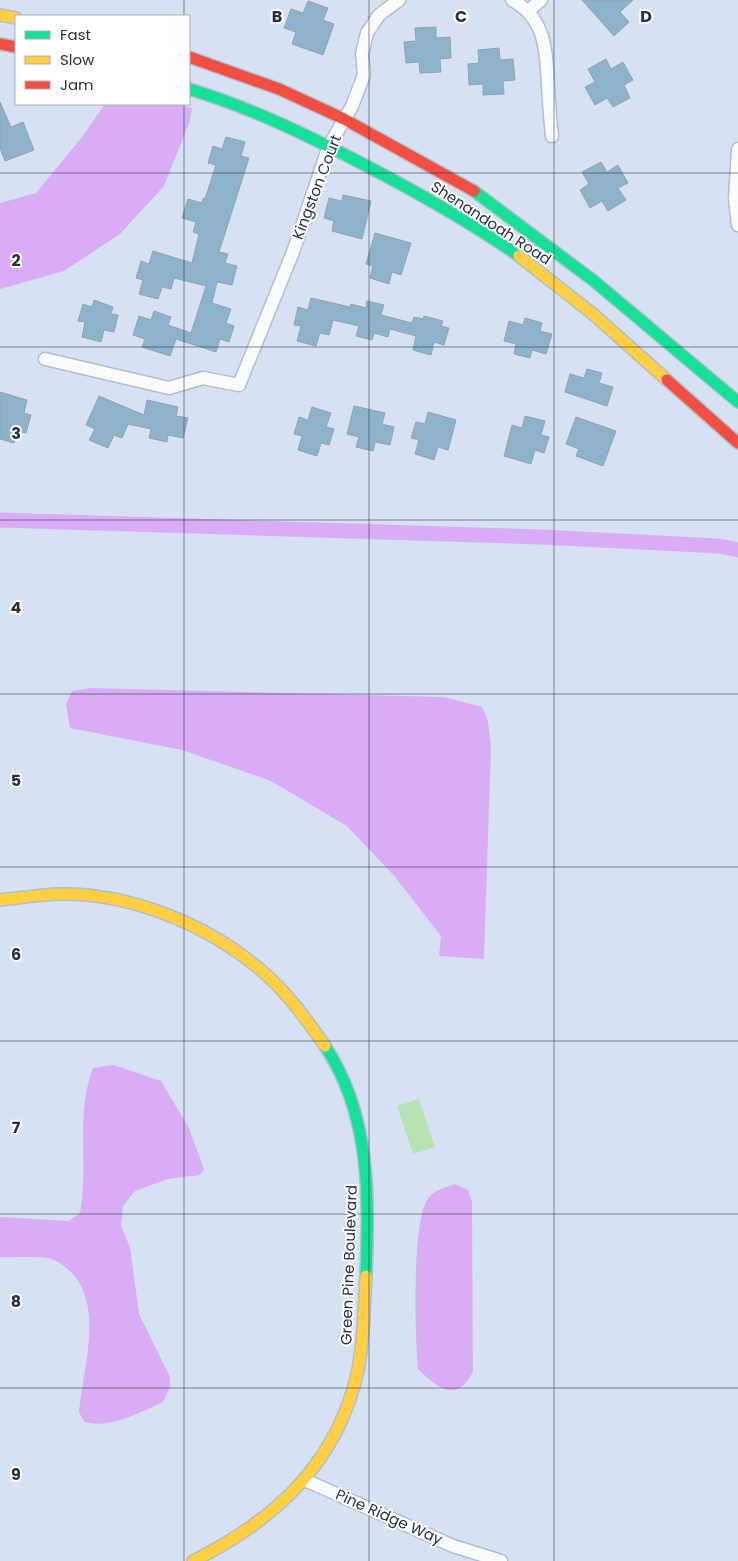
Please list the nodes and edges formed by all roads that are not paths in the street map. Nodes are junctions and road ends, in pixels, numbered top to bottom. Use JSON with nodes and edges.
{"nodes":[{"id":1,"x":399,"y":0,"type":"edge"},
{"id":2,"x":512,"y":0,"type":"edge"},
{"id":3,"x":541,"y":0,"type":"edge"},
{"id":4,"x":528,"y":11,"type":"junction"},
{"id":5,"x":0,"y":15,"type":"edge"},
{"id":6,"x":15,"y":18,"type":"edge"},
{"id":7,"x":0,"y":44,"type":"edge"},
{"id":8,"x":15,"y":47,"type":"edge"},
{"id":9,"x":190,"y":57,"type":"edge"},
{"id":10,"x":190,"y":88,"type":"edge"},
{"id":11,"x":344,"y":119,"type":"junction"},
{"id":12,"x":552,"y":136,"type":"dead end"},
{"id":13,"x":329,"y":146,"type":"junction"},
{"id":14,"x":738,"y":149,"type":"edge"},
{"id":15,"x":738,"y":225,"type":"edge"},
{"id":16,"x":44,"y":359,"type":"dead end"},
{"id":17,"x":738,"y":402,"type":"edge"},
{"id":18,"x":737,"y":439,"type":"edge"},
{"id":19,"x":0,"y":900,"type":"edge"},
{"id":20,"x":305,"y":1480,"type":"junction"},
{"id":21,"x":193,"y":1561,"type":"edge"},
{"id":22,"x":502,"y":1561,"type":"edge"}],
"edges":[{"from":1,"to":11,"type":"street","name":"Kingston Court"},
{"from":2,"to":4,"type":"street"},
{"from":3,"to":4,"type":"street"},
{"from":4,"to":12,"type":"street"},
{"from":5,"to":6,"type":"street"},
{"from":7,"to":8,"type":"street"},
{"from":9,"to":11,"type":"street","name":"Shenandoah Road"},
{"from":10,"to":13,"type":"street","name":"Shenandoah Road"},
{"from":11,"to":13,"type":"street","name":"Kingston Court"},
{"from":11,"to":17,"type":"street","name":"Shenandoah Road"},
{"from":13,"to":16,"type":"street","name":"Kingston Court"},
{"from":13,"to":18,"type":"street","name":"Shenandoah Road"},
{"from":14,"to":15,"type":"street"},
{"from":19,"to":20,"type":"street","name":"Green Pine Boulevard"},
{"from":20,"to":21,"type":"street","name":"Green Pine Boulevard"},
{"from":20,"to":22,"type":"street","name":"Pine Ridge Way"}]}
